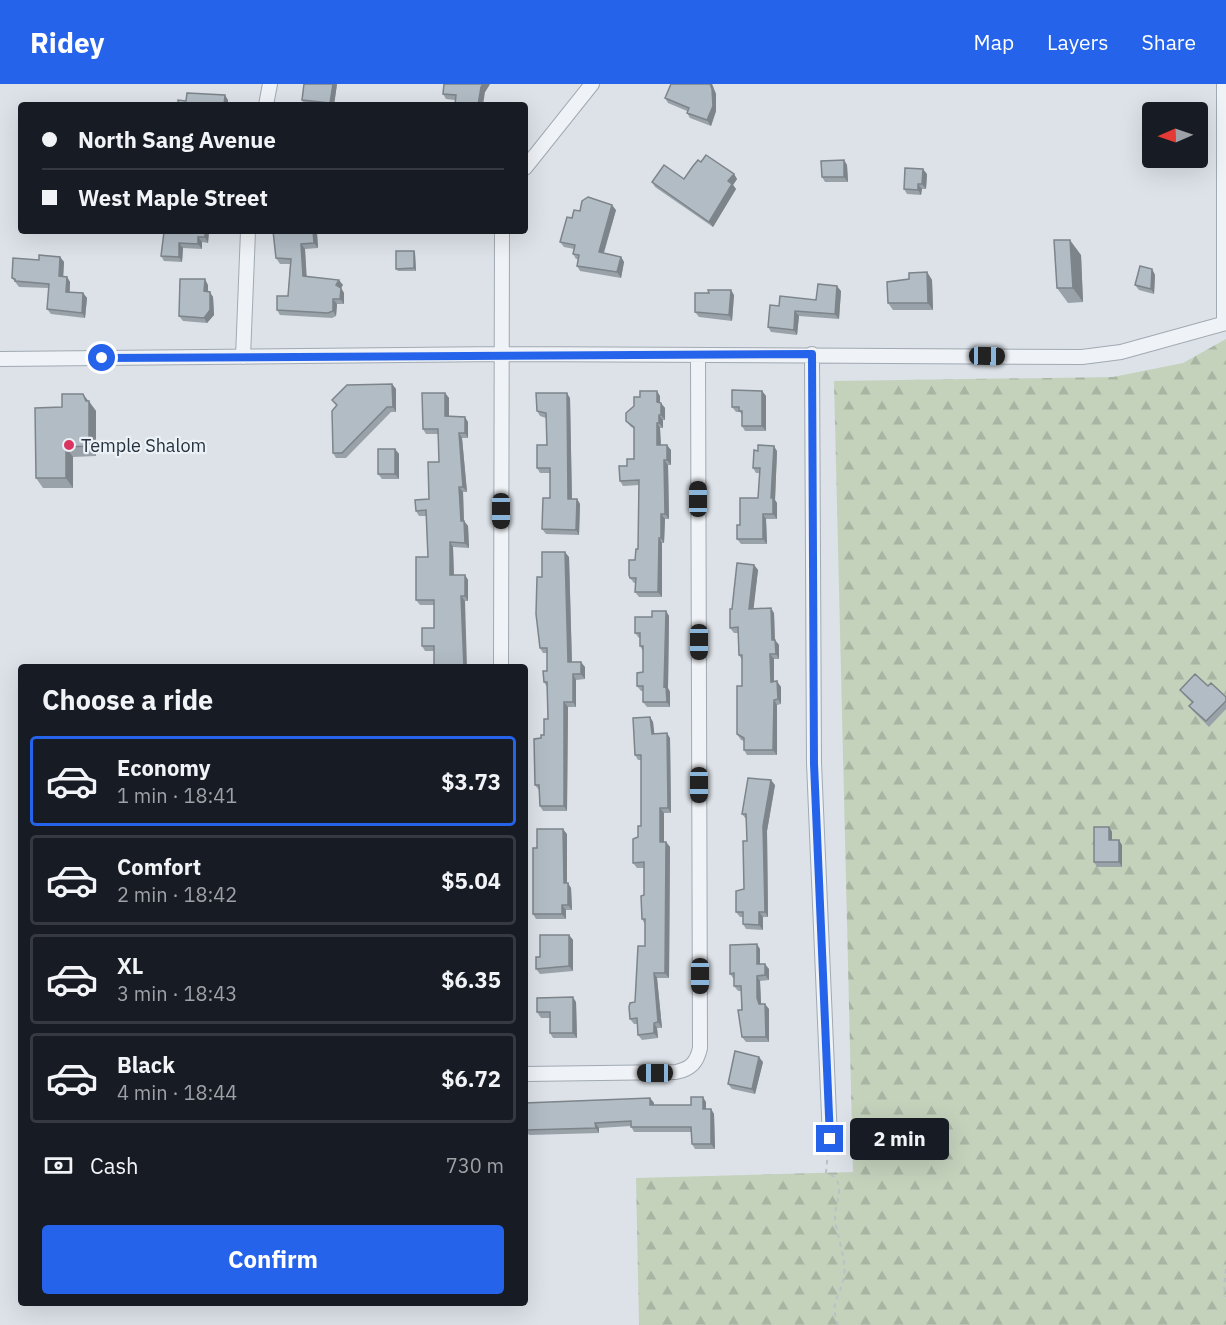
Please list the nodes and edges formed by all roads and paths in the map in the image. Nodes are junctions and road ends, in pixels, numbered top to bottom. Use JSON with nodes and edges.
{"nodes":[{"id":1,"x":270,"y":84,"type":"edge"},
{"id":2,"x":592,"y":84,"type":"edge"},
{"id":3,"x":1224,"y":84,"type":"edge"},
{"id":4,"x":267,"y":102,"type":"edge"},
{"id":5,"x":528,"y":164,"type":"edge"},
{"id":6,"x":248,"y":234,"type":"edge"},
{"id":7,"x":502,"y":234,"type":"edge"},
{"id":8,"x":1225,"y":323,"type":"edge"},
{"id":9,"x":501,"y":354,"type":"junction"},
{"id":10,"x":812,"y":354,"type":"junction"},
{"id":11,"x":698,"y":356,"type":"junction"},
{"id":12,"x":243,"y":357,"type":"junction"},
{"id":13,"x":0,"y":359,"type":"edge"},
{"id":14,"x":501,"y":664,"type":"edge"},
{"id":15,"x":528,"y":1074,"type":"edge"},
{"id":16,"x":830,"y":1139,"type":"joint"},
{"id":17,"x":1226,"y":1269,"type":"edge"},
{"id":18,"x":1226,"y":1297,"type":"edge"},
{"id":19,"x":838,"y":1325,"type":"edge"}],
"edges":[{"from":1,"to":4,"type":"street"},
{"from":2,"to":5,"type":"street"},
{"from":3,"to":8,"type":"street"},
{"from":6,"to":12,"type":"street"},
{"from":7,"to":9,"type":"street"},
{"from":8,"to":10,"type":"street"},
{"from":9,"to":11,"type":"street"},
{"from":9,"to":12,"type":"street"},
{"from":9,"to":14,"type":"street"},
{"from":10,"to":11,"type":"street"},
{"from":10,"to":16,"type":"street"},
{"from":11,"to":15,"type":"street"},
{"from":12,"to":13,"type":"street"},
{"from":16,"to":19,"type":"path"},
{"from":17,"to":18,"type":"path"}]}
